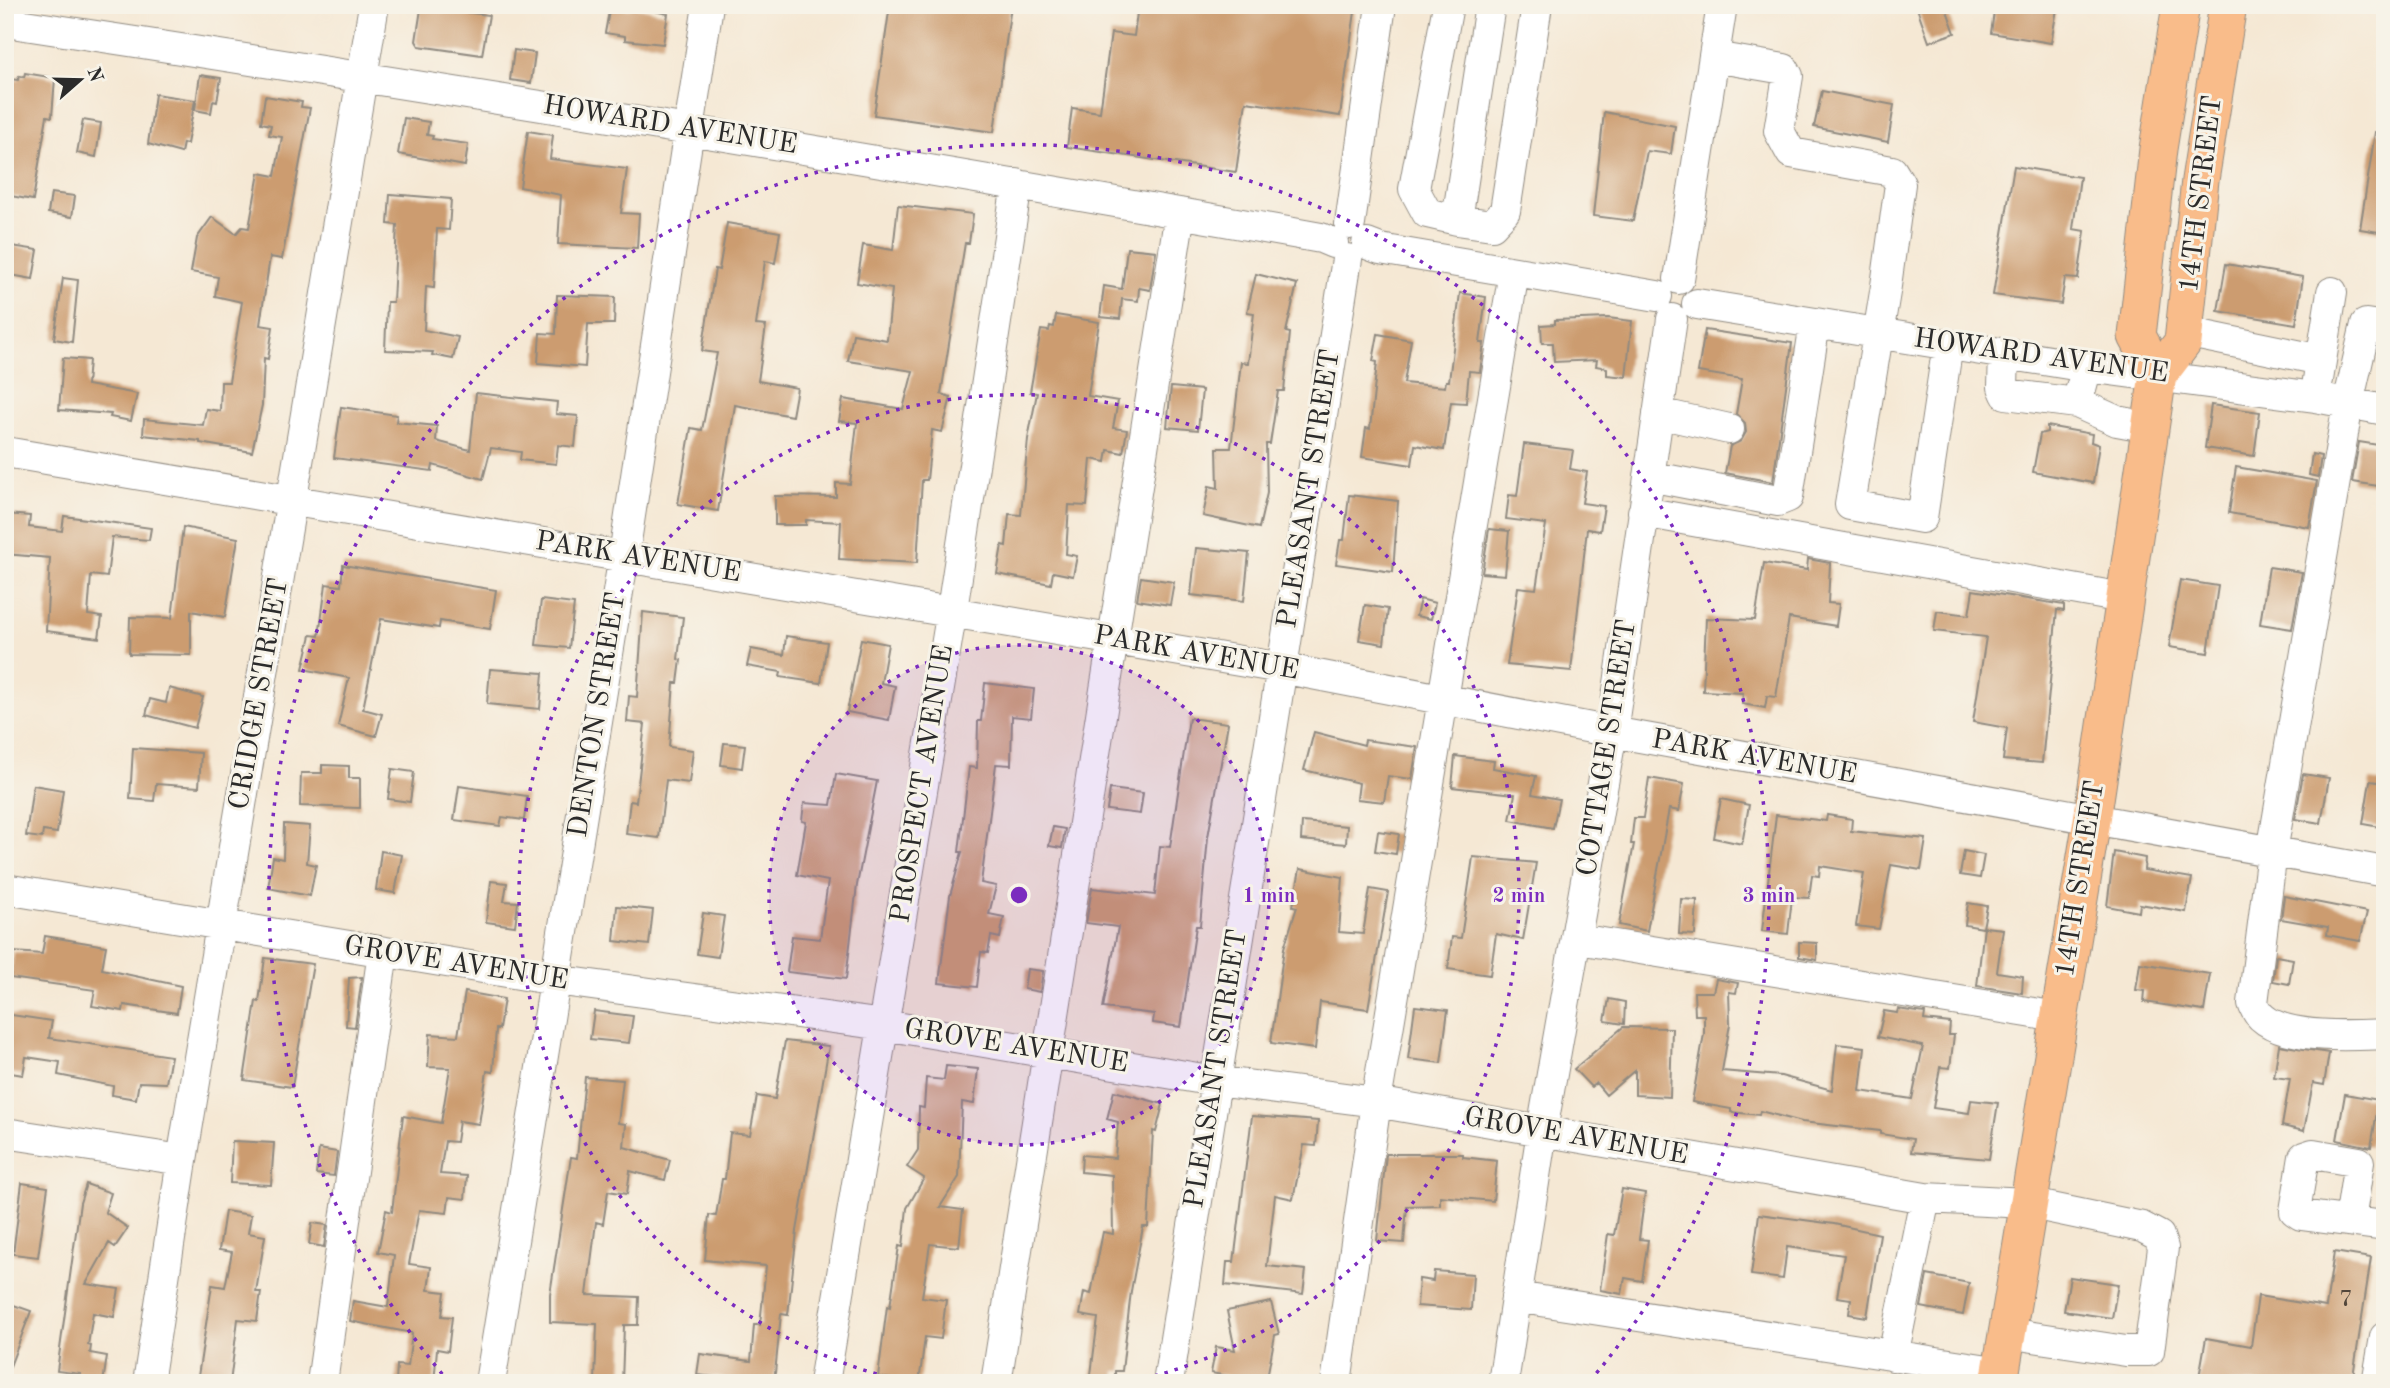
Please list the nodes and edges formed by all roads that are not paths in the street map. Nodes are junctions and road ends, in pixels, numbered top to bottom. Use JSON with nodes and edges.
{"nodes":[{"id":1,"x":374,"y":5,"type":"edge"},
{"id":2,"x":708,"y":5,"type":"edge"},
{"id":3,"x":1381,"y":5,"type":"edge"},
{"id":4,"x":1448,"y":5,"type":"edge"},
{"id":5,"x":1490,"y":5,"type":"edge"},
{"id":6,"x":1537,"y":5,"type":"edge"},
{"id":7,"x":1722,"y":5,"type":"edge"},
{"id":8,"x":2181,"y":5,"type":"edge"},
{"id":9,"x":2228,"y":5,"type":"edge"},
{"id":10,"x":5,"y":22,"type":"edge"},
{"id":11,"x":1714,"y":57,"type":"junction"},
{"id":12,"x":362,"y":76,"type":"junction"},
{"id":13,"x":690,"y":129,"type":"junction"},
{"id":14,"x":1017,"y":184,"type":"junction"},
{"id":15,"x":1180,"y":213,"type":"junction"},
{"id":16,"x":1457,"y":220,"type":"junction"},
{"id":17,"x":1349,"y":242,"type":"junction"},
{"id":18,"x":1514,"y":272,"type":"junction"},
{"id":19,"x":2332,"y":292,"type":"dead end"},
{"id":20,"x":1670,"y":298,"type":"junction"},
{"id":21,"x":1815,"y":323,"type":"junction"},
{"id":22,"x":2385,"y":327,"type":"edge"},
{"id":23,"x":2185,"y":332,"type":"junction"},
{"id":24,"x":1879,"y":333,"type":"junction"},
{"id":25,"x":1948,"y":344,"type":"junction"},
{"id":26,"x":2004,"y":354,"type":"junction"},
{"id":27,"x":2321,"y":360,"type":"junction"},
{"id":28,"x":2087,"y":367,"type":"junction"},
{"id":29,"x":2158,"y":375,"type":"junction"},
{"id":30,"x":2315,"y":397,"type":"junction"},
{"id":31,"x":2077,"y":402,"type":"junction"},
{"id":32,"x":2348,"y":404,"type":"junction"},
{"id":33,"x":2385,"y":410,"type":"edge"},
{"id":34,"x":1658,"y":413,"type":"junction"},
{"id":35,"x":2150,"y":426,"type":"junction"},
{"id":36,"x":1728,"y":429,"type":"dead end"},
{"id":37,"x":5,"y":452,"type":"edge"},
{"id":38,"x":1649,"y":476,"type":"junction"},
{"id":39,"x":293,"y":500,"type":"junction"},
{"id":40,"x":1643,"y":512,"type":"junction"},
{"id":41,"x":624,"y":555,"type":"junction"},
{"id":42,"x":2123,"y":598,"type":"junction"},
{"id":43,"x":952,"y":610,"type":"junction"},
{"id":44,"x":1115,"y":639,"type":"junction"},
{"id":45,"x":1281,"y":668,"type":"junction"},
{"id":46,"x":1444,"y":700,"type":"junction"},
{"id":47,"x":1612,"y":732,"type":"junction"},
{"id":48,"x":2092,"y":820,"type":"junction"},
{"id":49,"x":2272,"y":852,"type":"junction"},
{"id":50,"x":2385,"y":872,"type":"edge"},
{"id":51,"x":5,"y":889,"type":"edge"},
{"id":52,"x":220,"y":927,"type":"junction"},
{"id":53,"x":1578,"y":939,"type":"junction"},
{"id":54,"x":383,"y":952,"type":"junction"},
{"id":55,"x":555,"y":980,"type":"junction"},
{"id":56,"x":2058,"y":1017,"type":"junction"},
{"id":57,"x":884,"y":1025,"type":"junction"},
{"id":58,"x":2385,"y":1034,"type":"edge"},
{"id":59,"x":1048,"y":1052,"type":"junction"},
{"id":60,"x":1215,"y":1080,"type":"junction"},
{"id":61,"x":1376,"y":1102,"type":"junction"},
{"id":62,"x":1542,"y":1130,"type":"junction"},
{"id":63,"x":5,"y":1133,"type":"edge"},
{"id":64,"x":182,"y":1160,"type":"junction"},
{"id":65,"x":1925,"y":1198,"type":"junction"},
{"id":66,"x":2027,"y":1203,"type":"junction"},
{"id":67,"x":1516,"y":1297,"type":"junction"},
{"id":68,"x":2007,"y":1333,"type":"junction"},
{"id":69,"x":2385,"y":1337,"type":"edge"},
{"id":70,"x":1893,"y":1356,"type":"junction"},
{"id":71,"x":2000,"y":1377,"type":"edge"},
{"id":72,"x":148,"y":1383,"type":"edge"},
{"id":73,"x":322,"y":1383,"type":"edge"},
{"id":74,"x":490,"y":1383,"type":"edge"},
{"id":75,"x":824,"y":1383,"type":"edge"},
{"id":76,"x":996,"y":1383,"type":"edge"},
{"id":77,"x":1168,"y":1383,"type":"edge"},
{"id":78,"x":1336,"y":1383,"type":"edge"},
{"id":79,"x":1503,"y":1383,"type":"edge"},
{"id":80,"x":2377,"y":1383,"type":"edge"}],
"edges":[{"from":1,"to":12,"type":"street","name":"CRIDGE STREET"},
{"from":2,"to":13,"type":"street","name":"DENTON STREET"},
{"from":3,"to":17,"type":"street","name":"PLEASANT STREET"},
{"from":4,"to":16,"type":"street"},
{"from":5,"to":16,"type":"street"},
{"from":6,"to":16,"type":"street"},
{"from":7,"to":11,"type":"street","name":"COTTAGE STREET"},
{"from":8,"to":29,"type":"main road","name":"14TH STREET"},
{"from":9,"to":23,"type":"main road","name":"14TH STREET"},
{"from":10,"to":12,"type":"street","name":"HOWARD AVENUE"},
{"from":11,"to":20,"type":"street","name":"COTTAGE STREET"},
{"from":11,"to":24,"type":"street"},
{"from":12,"to":13,"type":"street","name":"HOWARD AVENUE"},
{"from":12,"to":39,"type":"street","name":"CRIDGE STREET"},
{"from":13,"to":14,"type":"street","name":"HOWARD AVENUE"},
{"from":13,"to":41,"type":"street","name":"DENTON STREET"},
{"from":14,"to":15,"type":"street","name":"HOWARD AVENUE"},
{"from":14,"to":43,"type":"street","name":"PROSPECT AVENUE"},
{"from":15,"to":17,"type":"street","name":"HOWARD AVENUE"},
{"from":15,"to":44,"type":"street"},
{"from":17,"to":18,"type":"street","name":"HOWARD AVENUE"},
{"from":17,"to":45,"type":"street","name":"PLEASANT STREET"},
{"from":18,"to":20,"type":"street","name":"HOWARD AVENUE"},
{"from":18,"to":46,"type":"street"},
{"from":19,"to":27,"type":"street"},
{"from":20,"to":21,"type":"street","name":"HOWARD AVENUE"},
{"from":20,"to":34,"type":"street","name":"COTTAGE STREET"},
{"from":21,"to":24,"type":"street","name":"HOWARD AVENUE"},
{"from":21,"to":38,"type":"street"},
{"from":22,"to":32,"type":"street"},
{"from":23,"to":27,"type":"street"},
{"from":23,"to":29,"type":"main road","name":"14TH STREET"},
{"from":24,"to":25,"type":"street","name":"HOWARD AVENUE"},
{"from":24,"to":25,"type":"street"},
{"from":25,"to":26,"type":"street","name":"HOWARD AVENUE"},
{"from":26,"to":28,"type":"street","name":"HOWARD AVENUE"},
{"from":26,"to":31,"type":"street"},
{"from":27,"to":30,"type":"street"},
{"from":28,"to":29,"type":"street","name":"HOWARD AVENUE"},
{"from":28,"to":31,"type":"street"},
{"from":29,"to":30,"type":"street","name":"HOWARD AVENUE"},
{"from":29,"to":35,"type":"main road","name":"14TH STREET"},
{"from":30,"to":32,"type":"street","name":"HOWARD AVENUE"},
{"from":31,"to":35,"type":"street"},
{"from":32,"to":33,"type":"street","name":"HOWARD AVENUE"},
{"from":32,"to":49,"type":"street"},
{"from":34,"to":36,"type":"street"},
{"from":34,"to":38,"type":"street","name":"COTTAGE STREET"},
{"from":35,"to":42,"type":"main road","name":"14TH STREET"},
{"from":37,"to":39,"type":"street","name":"PARK AVENUE"},
{"from":38,"to":40,"type":"street","name":"COTTAGE STREET"},
{"from":39,"to":41,"type":"street","name":"PARK AVENUE"},
{"from":39,"to":52,"type":"street","name":"CRIDGE STREET"},
{"from":40,"to":42,"type":"street"},
{"from":40,"to":47,"type":"street","name":"COTTAGE STREET"},
{"from":41,"to":43,"type":"street","name":"PARK AVENUE"},
{"from":41,"to":55,"type":"street","name":"DENTON STREET"},
{"from":42,"to":48,"type":"main road","name":"14TH STREET"},
{"from":43,"to":44,"type":"street","name":"PARK AVENUE"},
{"from":43,"to":57,"type":"street","name":"PROSPECT AVENUE"},
{"from":44,"to":45,"type":"street","name":"PARK AVENUE"},
{"from":44,"to":59,"type":"street"},
{"from":45,"to":46,"type":"street","name":"PARK AVENUE"},
{"from":45,"to":60,"type":"street","name":"PLEASANT STREET"},
{"from":46,"to":47,"type":"street","name":"PARK AVENUE"},
{"from":46,"to":61,"type":"street"},
{"from":47,"to":48,"type":"street","name":"PARK AVENUE"},
{"from":47,"to":53,"type":"street","name":"COTTAGE STREET"},
{"from":48,"to":49,"type":"street","name":"PARK AVENUE"},
{"from":48,"to":56,"type":"main road","name":"14TH STREET"},
{"from":49,"to":50,"type":"street","name":"PARK AVENUE"},
{"from":49,"to":58,"type":"street"},
{"from":51,"to":52,"type":"street","name":"GROVE AVENUE"},
{"from":52,"to":54,"type":"street","name":"GROVE AVENUE"},
{"from":52,"to":64,"type":"street","name":"CRIDGE STREET"},
{"from":53,"to":56,"type":"street"},
{"from":53,"to":62,"type":"street","name":"COTTAGE STREET"},
{"from":54,"to":55,"type":"street","name":"GROVE AVENUE"},
{"from":54,"to":73,"type":"street"},
{"from":55,"to":57,"type":"street","name":"GROVE AVENUE"},
{"from":55,"to":74,"type":"street","name":"DENTON STREET"},
{"from":56,"to":66,"type":"main road","name":"14TH STREET"},
{"from":57,"to":59,"type":"street","name":"GROVE AVENUE"},
{"from":57,"to":75,"type":"street","name":"PROSPECT AVENUE"},
{"from":59,"to":60,"type":"street","name":"GROVE AVENUE"},
{"from":59,"to":76,"type":"street"},
{"from":60,"to":61,"type":"street","name":"GROVE AVENUE"},
{"from":60,"to":77,"type":"street","name":"PLEASANT STREET"},
{"from":61,"to":62,"type":"street","name":"GROVE AVENUE"},
{"from":61,"to":78,"type":"street"},
{"from":62,"to":65,"type":"street","name":"GROVE AVENUE"},
{"from":62,"to":67,"type":"street","name":"COTTAGE STREET"},
{"from":63,"to":64,"type":"street"},
{"from":64,"to":72,"type":"street","name":"CRIDGE STREET"},
{"from":65,"to":66,"type":"street","name":"GROVE AVENUE"},
{"from":65,"to":70,"type":"street"},
{"from":66,"to":68,"type":"main road","name":"14TH STREET"},
{"from":66,"to":68,"type":"street","name":"GROVE AVENUE"},
{"from":67,"to":70,"type":"street"},
{"from":67,"to":79,"type":"street","name":"COTTAGE STREET"},
{"from":68,"to":71,"type":"main road","name":"14TH STREET"},
{"from":69,"to":80,"type":"street"},
{"from":70,"to":71,"type":"street"}]}
